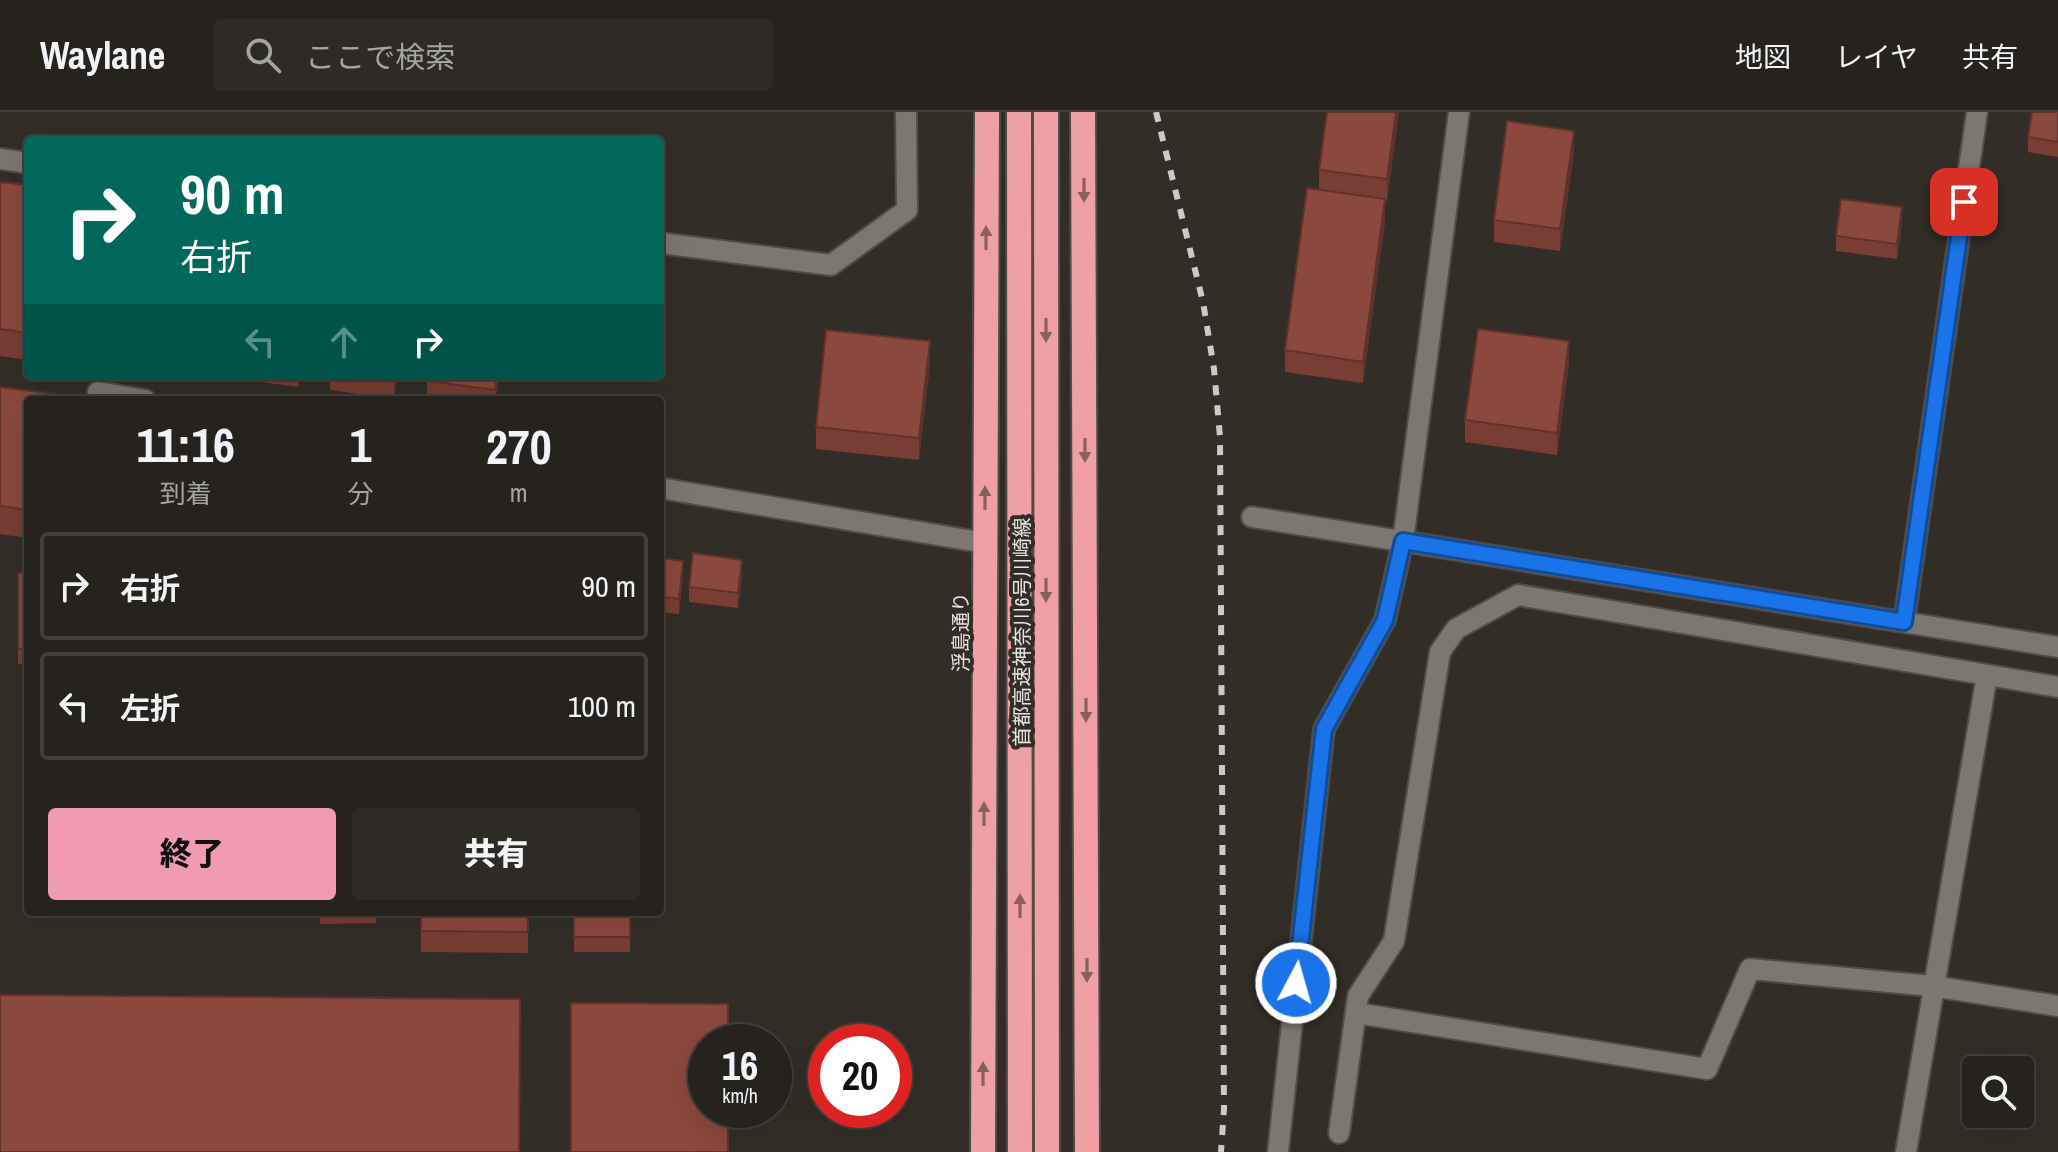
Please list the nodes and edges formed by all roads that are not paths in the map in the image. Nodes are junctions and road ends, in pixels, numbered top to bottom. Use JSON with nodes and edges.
{"nodes":[{"id":1,"x":906,"y":112,"type":"edge"},
{"id":2,"x":987,"y":112,"type":"edge"},
{"id":3,"x":1019,"y":112,"type":"edge"},
{"id":4,"x":1046,"y":112,"type":"edge"},
{"id":5,"x":1083,"y":112,"type":"edge"},
{"id":6,"x":1459,"y":112,"type":"edge"},
{"id":7,"x":1977,"y":112,"type":"edge"},
{"id":8,"x":0,"y":159,"type":"edge"},
{"id":9,"x":24,"y":162,"type":"edge"},
{"id":10,"x":664,"y":244,"type":"edge"},
{"id":11,"x":98,"y":392,"type":"dead end"},
{"id":12,"x":122,"y":396,"type":"edge"},
{"id":13,"x":664,"y":489,"type":"edge"},
{"id":14,"x":1252,"y":517,"type":"dead end"},
{"id":15,"x":1403,"y":541,"type":"junction"},
{"id":16,"x":985,"y":543,"type":"junction"},
{"id":17,"x":1904,"y":622,"type":"junction"},
{"id":18,"x":2058,"y":647,"type":"edge"},
{"id":19,"x":1987,"y":675,"type":"junction"},
{"id":20,"x":2058,"y":687,"type":"edge"},
{"id":21,"x":1932,"y":986,"type":"junction"},
{"id":22,"x":2058,"y":1006,"type":"edge"},
{"id":23,"x":1356,"y":1013,"type":"junction"},
{"id":24,"x":1339,"y":1133,"type":"dead end"},
{"id":25,"x":983,"y":1152,"type":"edge"},
{"id":26,"x":1020,"y":1152,"type":"edge"},
{"id":27,"x":1047,"y":1152,"type":"edge"},
{"id":28,"x":1087,"y":1152,"type":"edge"},
{"id":29,"x":1278,"y":1152,"type":"edge"},
{"id":30,"x":1906,"y":1152,"type":"edge"}],
"edges":[{"from":1,"to":10,"type":"lane"},
{"from":16,"to":2,"type":"highway","name":"浮島通り","one_way":true},
{"from":26,"to":3,"type":"highway","name":"首都高速神奈川6号川崎線","one_way":true},
{"from":4,"to":27,"type":"highway","name":"首都高速神奈川6号川崎線","one_way":true},
{"from":5,"to":28,"type":"highway","one_way":true},
{"from":6,"to":15,"type":"lane"},
{"from":7,"to":17,"type":"lane"},
{"from":8,"to":9,"type":"lane"},
{"from":11,"to":12,"type":"lane"},
{"from":13,"to":16,"type":"lane"},
{"from":14,"to":15,"type":"lane"},
{"from":15,"to":17,"type":"lane"},
{"from":15,"to":29,"type":"lane"},
{"from":25,"to":16,"type":"highway","name":"浮島通り","one_way":true},
{"from":17,"to":18,"type":"lane"},
{"from":19,"to":20,"type":"lane"},
{"from":19,"to":21,"type":"lane"},
{"from":19,"to":23,"type":"lane"},
{"from":21,"to":22,"type":"lane"},
{"from":21,"to":23,"type":"lane"},
{"from":21,"to":30,"type":"lane"},
{"from":23,"to":24,"type":"lane"}]}
